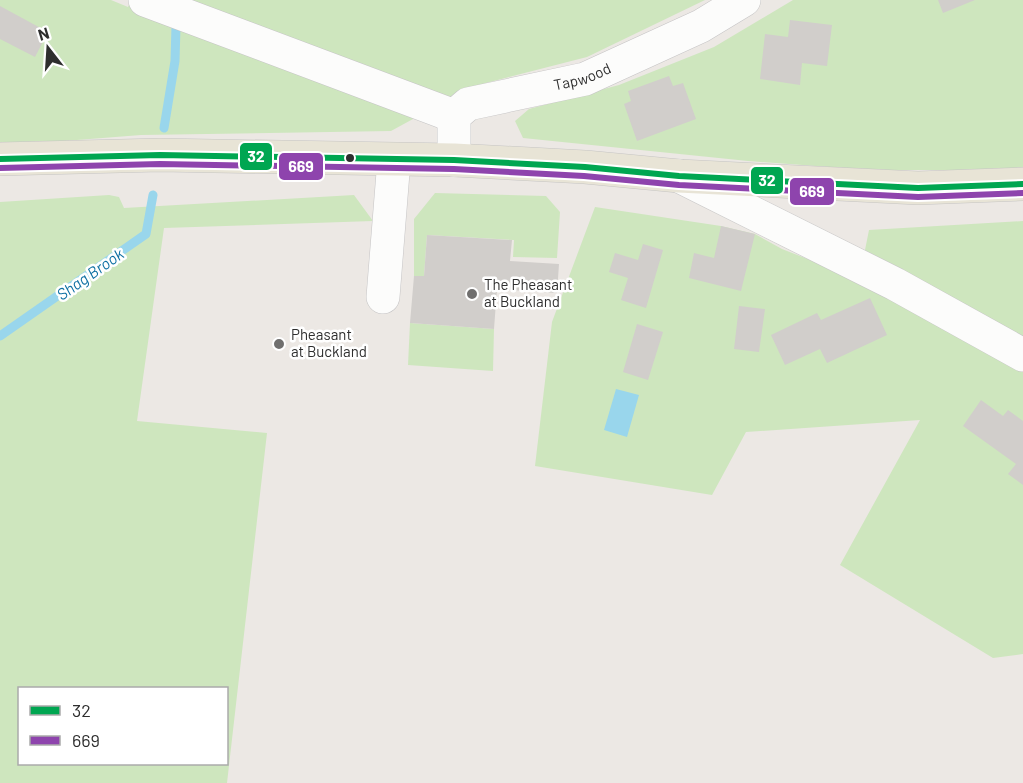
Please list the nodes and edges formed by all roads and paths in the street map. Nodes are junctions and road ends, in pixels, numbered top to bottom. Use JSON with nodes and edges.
{"nodes":[{"id":1,"x":145,"y":0,"type":"edge"},
{"id":2,"x":744,"y":0,"type":"edge"},
{"id":3,"x":454,"y":116,"type":"junction"},
{"id":4,"x":0,"y":159,"type":"edge"},
{"id":5,"x":394,"y":160,"type":"junction"},
{"id":6,"x":454,"y":160,"type":"junction"},
{"id":7,"x":679,"y":176,"type":"junction"},
{"id":8,"x":1023,"y":184,"type":"edge"},
{"id":9,"x":383,"y":297,"type":"dead end"},
{"id":10,"x":1023,"y":355,"type":"edge"}],
"edges":[{"from":1,"to":3,"type":"street"},
{"from":2,"to":3,"type":"street","name":"Tapwood"},
{"from":3,"to":6,"type":"street"},
{"from":4,"to":5,"type":"main road"},
{"from":5,"to":6,"type":"main road"},
{"from":5,"to":9,"type":"street"},
{"from":6,"to":7,"type":"main road"},
{"from":7,"to":8,"type":"main road"},
{"from":7,"to":10,"type":"street"}]}
